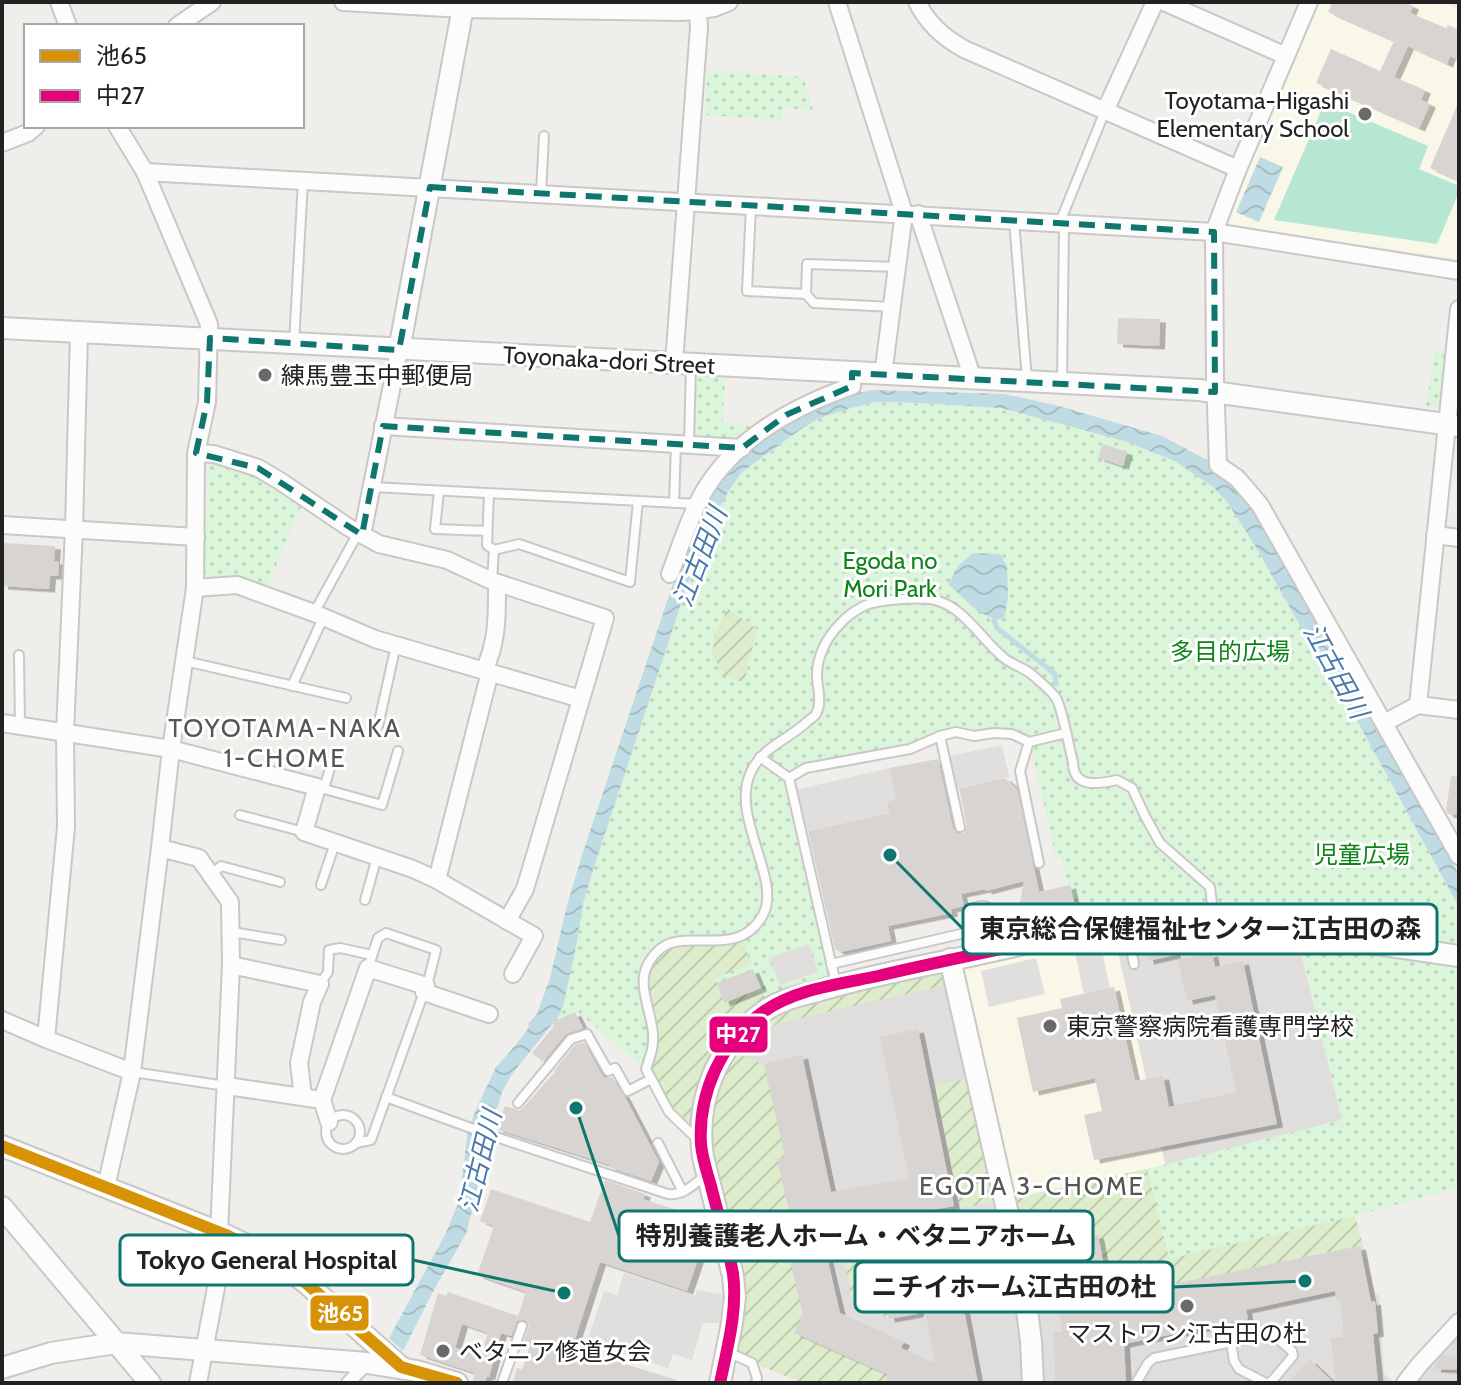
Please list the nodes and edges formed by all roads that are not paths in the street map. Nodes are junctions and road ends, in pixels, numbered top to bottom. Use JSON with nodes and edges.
{"nodes":[{"id":1,"x":59,"y":2,"type":"edge"},
{"id":2,"x":212,"y":2,"type":"edge"},
{"id":3,"x":343,"y":2,"type":"edge"},
{"id":4,"x":729,"y":2,"type":"edge"},
{"id":5,"x":837,"y":2,"type":"edge"},
{"id":6,"x":917,"y":2,"type":"edge"},
{"id":7,"x":1155,"y":2,"type":"edge"},
{"id":8,"x":1164,"y":2,"type":"edge"},
{"id":9,"x":1309,"y":2,"type":"edge"},
{"id":10,"x":464,"y":5,"type":"edge"},
{"id":11,"x":698,"y":6,"type":"edge"},
{"id":12,"x":67,"y":24,"type":"edge"},
{"id":13,"x":180,"y":24,"type":"edge"},
{"id":14,"x":1286,"y":56,"type":"junction"},
{"id":15,"x":1105,"y":111,"type":"junction"},
{"id":16,"x":34,"y":128,"type":"edge"},
{"id":17,"x":118,"y":128,"type":"edge"},
{"id":18,"x":544,"y":136,"type":"dead end"},
{"id":19,"x":2,"y":143,"type":"edge"},
{"id":20,"x":1238,"y":169,"type":"junction"},
{"id":21,"x":145,"y":172,"type":"junction"},
{"id":22,"x":303,"y":180,"type":"junction"},
{"id":23,"x":430,"y":187,"type":"junction"},
{"id":24,"x":541,"y":193,"type":"junction"},
{"id":25,"x":686,"y":202,"type":"junction"},
{"id":26,"x":751,"y":205,"type":"junction"},
{"id":27,"x":911,"y":214,"type":"junction"},
{"id":28,"x":1014,"y":220,"type":"junction"},
{"id":29,"x":1062,"y":223,"type":"junction"},
{"id":30,"x":1214,"y":232,"type":"junction"},
{"id":31,"x":897,"y":267,"type":"junction"},
{"id":32,"x":1459,"y":271,"type":"edge"},
{"id":33,"x":806,"y":294,"type":"junction"},
{"id":34,"x":892,"y":307,"type":"junction"},
{"id":35,"x":1459,"y":309,"type":"edge"},
{"id":36,"x":2,"y":328,"type":"edge"},
{"id":37,"x":79,"y":332,"type":"junction"},
{"id":38,"x":210,"y":338,"type":"junction"},
{"id":39,"x":294,"y":343,"type":"junction"},
{"id":40,"x":399,"y":350,"type":"junction"},
{"id":41,"x":683,"y":364,"type":"junction"},
{"id":42,"x":852,"y":373,"type":"junction"},
{"id":43,"x":883,"y":375,"type":"junction"},
{"id":44,"x":973,"y":379,"type":"junction"},
{"id":45,"x":1028,"y":382,"type":"junction"},
{"id":46,"x":1062,"y":383,"type":"junction"},
{"id":47,"x":1215,"y":392,"type":"junction"},
{"id":48,"x":1453,"y":425,"type":"edge"},
{"id":49,"x":383,"y":426,"type":"junction"},
{"id":50,"x":683,"y":444,"type":"junction"},
{"id":51,"x":742,"y":448,"type":"junction"},
{"id":52,"x":196,"y":453,"type":"junction"},
{"id":53,"x":372,"y":487,"type":"junction"},
{"id":54,"x":439,"y":491,"type":"junction"},
{"id":55,"x":489,"y":494,"type":"junction"},
{"id":56,"x":638,"y":501,"type":"junction"},
{"id":57,"x":674,"y":503,"type":"junction"},
{"id":58,"x":697,"y":504,"type":"junction"},
{"id":59,"x":2,"y":525,"type":"edge"},
{"id":60,"x":74,"y":529,"type":"junction"},
{"id":61,"x":487,"y":531,"type":"junction"},
{"id":62,"x":360,"y":534,"type":"junction"},
{"id":63,"x":1435,"y":535,"type":"junction"},
{"id":64,"x":196,"y":537,"type":"junction"},
{"id":65,"x":1459,"y":538,"type":"edge"},
{"id":66,"x":494,"y":550,"type":"junction"},
{"id":67,"x":670,"y":574,"type":"dead end"},
{"id":68,"x":495,"y":582,"type":"junction"},
{"id":69,"x":195,"y":588,"type":"junction"},
{"id":70,"x":318,"y":616,"type":"junction"},
{"id":71,"x":396,"y":644,"type":"junction"},
{"id":72,"x":19,"y":655,"type":"dead end"},
{"id":73,"x":185,"y":661,"type":"junction"},
{"id":74,"x":487,"y":671,"type":"junction"},
{"id":75,"x":292,"y":686,"type":"junction"},
{"id":76,"x":346,"y":698,"type":"dead end"},
{"id":77,"x":581,"y":699,"type":"junction"},
{"id":78,"x":1418,"y":705,"type":"junction"},
{"id":79,"x":1459,"y":710,"type":"edge"},
{"id":80,"x":2,"y":723,"type":"edge"},
{"id":81,"x":1384,"y":723,"type":"junction"},
{"id":82,"x":20,"y":725,"type":"junction"},
{"id":83,"x":378,"y":726,"type":"dead end"},
{"id":84,"x":65,"y":732,"type":"junction"},
{"id":85,"x":1066,"y":733,"type":"junction"},
{"id":86,"x":940,"y":736,"type":"junction"},
{"id":87,"x":1029,"y":742,"type":"junction"},
{"id":88,"x":171,"y":749,"type":"junction"},
{"id":89,"x":398,"y":751,"type":"dead end"},
{"id":90,"x":760,"y":757,"type":"junction"},
{"id":91,"x":332,"y":761,"type":"dead end"},
{"id":92,"x":789,"y":778,"type":"junction"},
{"id":93,"x":320,"y":788,"type":"junction"},
{"id":94,"x":240,"y":815,"type":"dead end"},
{"id":95,"x":960,"y":827,"type":"dead end"},
{"id":96,"x":304,"y":832,"type":"junction"},
{"id":97,"x":335,"y":843,"type":"junction"},
{"id":98,"x":160,"y":848,"type":"junction"},
{"id":99,"x":1459,"y":856,"type":"edge"},
{"id":100,"x":377,"y":857,"type":"junction"},
{"id":101,"x":1039,"y":863,"type":"dead end"},
{"id":102,"x":211,"y":875,"type":"junction"},
{"id":103,"x":437,"y":880,"type":"junction"},
{"id":104,"x":280,"y":882,"type":"dead end"},
{"id":105,"x":321,"y":885,"type":"dead end"},
{"id":106,"x":365,"y":900,"type":"dead end"},
{"id":107,"x":507,"y":921,"type":"junction"},
{"id":108,"x":1214,"y":921,"type":"junction"},
{"id":109,"x":1126,"y":923,"type":"junction"},
{"id":110,"x":982,"y":929,"type":"dead end"},
{"id":111,"x":232,"y":932,"type":"junction"},
{"id":112,"x":970,"y":932,"type":"junction"},
{"id":113,"x":955,"y":936,"type":"junction"},
{"id":114,"x":281,"y":940,"type":"dead end"},
{"id":115,"x":1459,"y":956,"type":"edge"},
{"id":116,"x":962,"y":957,"type":"junction"},
{"id":117,"x":370,"y":961,"type":"junction"},
{"id":118,"x":831,"y":964,"type":"junction"},
{"id":119,"x":1134,"y":964,"type":"dead end"},
{"id":120,"x":231,"y":965,"type":"junction"},
{"id":121,"x":513,"y":974,"type":"dead end"},
{"id":122,"x":320,"y":984,"type":"junction"},
{"id":123,"x":836,"y":985,"type":"junction"},
{"id":124,"x":425,"y":989,"type":"junction"},
{"id":125,"x":489,"y":1014,"type":"dead end"},
{"id":126,"x":2,"y":1020,"type":"edge"},
{"id":127,"x":46,"y":1039,"type":"junction"},
{"id":128,"x":132,"y":1072,"type":"junction"},
{"id":129,"x":651,"y":1079,"type":"junction"},
{"id":130,"x":227,"y":1086,"type":"junction"},
{"id":131,"x":303,"y":1097,"type":"junction"},
{"id":132,"x":386,"y":1097,"type":"junction"},
{"id":133,"x":322,"y":1100,"type":"junction"},
{"id":134,"x":518,"y":1103,"type":"dead end"},
{"id":135,"x":329,"y":1122,"type":"junction"},
{"id":136,"x":356,"y":1143,"type":"junction"},
{"id":137,"x":658,"y":1143,"type":"dead end"},
{"id":138,"x":701,"y":1143,"type":"junction"},
{"id":139,"x":2,"y":1146,"type":"edge"},
{"id":140,"x":708,"y":1173,"type":"junction"},
{"id":141,"x":106,"y":1187,"type":"junction"},
{"id":142,"x":683,"y":1192,"type":"junction"},
{"id":143,"x":2,"y":1207,"type":"edge"},
{"id":144,"x":9,"y":1227,"type":"edge"},
{"id":145,"x":223,"y":1234,"type":"junction"},
{"id":146,"x":1459,"y":1322,"type":"edge"},
{"id":147,"x":522,"y":1326,"type":"dead end"},
{"id":148,"x":1231,"y":1342,"type":"junction"},
{"id":149,"x":116,"y":1343,"type":"junction"},
{"id":150,"x":205,"y":1349,"type":"junction"},
{"id":151,"x":726,"y":1351,"type":"junction"},
{"id":152,"x":373,"y":1356,"type":"junction"},
{"id":153,"x":2,"y":1368,"type":"edge"},
{"id":154,"x":399,"y":1371,"type":"edge"},
{"id":155,"x":150,"y":1383,"type":"edge"},
{"id":156,"x":198,"y":1383,"type":"edge"},
{"id":157,"x":348,"y":1383,"type":"edge"},
{"id":158,"x":457,"y":1383,"type":"edge"},
{"id":159,"x":502,"y":1383,"type":"edge"},
{"id":160,"x":720,"y":1383,"type":"edge"},
{"id":161,"x":756,"y":1383,"type":"edge"},
{"id":162,"x":1033,"y":1383,"type":"edge"},
{"id":163,"x":1136,"y":1383,"type":"edge"},
{"id":164,"x":1267,"y":1383,"type":"edge"},
{"id":165,"x":1405,"y":1383,"type":"edge"}],
"edges":[{"from":1,"to":12,"type":"street"},
{"from":2,"to":13,"type":"street"},
{"from":3,"to":10,"type":"street"},
{"from":4,"to":11,"type":"street"},
{"from":5,"to":27,"type":"street"},
{"from":6,"to":15,"type":"street"},
{"from":7,"to":15,"type":"street"},
{"from":8,"to":14,"type":"street"},
{"from":9,"to":14,"type":"street"},
{"from":10,"to":11,"type":"street"},
{"from":10,"to":23,"type":"street"},
{"from":11,"to":25,"type":"street"},
{"from":14,"to":20,"type":"street"},
{"from":15,"to":20,"type":"street"},
{"from":15,"to":29,"type":"lane"},
{"from":16,"to":19,"type":"street"},
{"from":17,"to":21,"type":"street"},
{"from":18,"to":24,"type":"lane"},
{"from":20,"to":30,"type":"street"},
{"from":21,"to":22,"type":"street"},
{"from":21,"to":38,"type":"street"},
{"from":22,"to":23,"type":"street"},
{"from":22,"to":39,"type":"lane"},
{"from":23,"to":24,"type":"street"},
{"from":23,"to":40,"type":"street"},
{"from":24,"to":25,"type":"street"},
{"from":25,"to":26,"type":"street"},
{"from":25,"to":41,"type":"street"},
{"from":26,"to":27,"type":"street"},
{"from":26,"to":33,"type":"lane"},
{"from":27,"to":28,"type":"street"},
{"from":27,"to":31,"type":"street"},
{"from":27,"to":44,"type":"street"},
{"from":28,"to":29,"type":"street"},
{"from":28,"to":45,"type":"lane"},
{"from":29,"to":30,"type":"street"},
{"from":29,"to":46,"type":"lane"},
{"from":30,"to":32,"type":"street"},
{"from":30,"to":47,"type":"street"},
{"from":31,"to":33,"type":"lane"},
{"from":31,"to":34,"type":"street"},
{"from":33,"to":34,"type":"lane"},
{"from":34,"to":43,"type":"street"},
{"from":35,"to":48,"type":"street"},
{"from":36,"to":37,"type":"street","name":"Toyonaka-dori Street"},
{"from":37,"to":38,"type":"street","name":"Toyonaka-dori Street"},
{"from":37,"to":60,"type":"street"},
{"from":38,"to":39,"type":"street","name":"Toyonaka-dori Street"},
{"from":38,"to":52,"type":"street"},
{"from":39,"to":40,"type":"street","name":"Toyonaka-dori Street"},
{"from":40,"to":41,"type":"street","name":"Toyonaka-dori Street"},
{"from":40,"to":49,"type":"street"},
{"from":41,"to":42,"type":"street","name":"Toyonaka-dori Street"},
{"from":41,"to":50,"type":"lane"},
{"from":42,"to":43,"type":"street","name":"Toyonaka-dori Street"},
{"from":42,"to":51,"type":"street"},
{"from":43,"to":44,"type":"street","name":"Toyonaka-dori Street"},
{"from":44,"to":45,"type":"street","name":"Toyonaka-dori Street"},
{"from":45,"to":46,"type":"street","name":"Toyonaka-dori Street"},
{"from":46,"to":47,"type":"street","name":"Toyonaka-dori Street"},
{"from":47,"to":48,"type":"street","name":"Toyonaka-dori Street"},
{"from":47,"to":81,"type":"street"},
{"from":48,"to":63,"type":"street"},
{"from":49,"to":50,"type":"street"},
{"from":49,"to":53,"type":"street"},
{"from":50,"to":51,"type":"street"},
{"from":50,"to":57,"type":"lane"},
{"from":51,"to":58,"type":"street"},
{"from":52,"to":62,"type":"street"},
{"from":52,"to":64,"type":"street"},
{"from":53,"to":54,"type":"lane"},
{"from":53,"to":62,"type":"street"},
{"from":54,"to":55,"type":"lane"},
{"from":54,"to":61,"type":"lane"},
{"from":55,"to":56,"type":"lane"},
{"from":55,"to":61,"type":"lane"},
{"from":56,"to":57,"type":"lane"},
{"from":56,"to":66,"type":"lane"},
{"from":57,"to":58,"type":"lane"},
{"from":58,"to":67,"type":"street"},
{"from":59,"to":60,"type":"street"},
{"from":60,"to":64,"type":"street"},
{"from":60,"to":84,"type":"street"},
{"from":61,"to":66,"type":"lane"},
{"from":62,"to":68,"type":"street"},
{"from":62,"to":70,"type":"lane"},
{"from":63,"to":65,"type":"street"},
{"from":63,"to":78,"type":"street"},
{"from":64,"to":69,"type":"street"},
{"from":66,"to":68,"type":"lane"},
{"from":68,"to":74,"type":"street"},
{"from":68,"to":77,"type":"street"},
{"from":69,"to":70,"type":"street"},
{"from":69,"to":73,"type":"street"},
{"from":70,"to":71,"type":"street"},
{"from":70,"to":75,"type":"lane"},
{"from":71,"to":74,"type":"street"},
{"from":71,"to":83,"type":"lane"},
{"from":72,"to":82,"type":"lane"},
{"from":73,"to":75,"type":"lane"},
{"from":73,"to":88,"type":"street"},
{"from":74,"to":77,"type":"street"},
{"from":74,"to":103,"type":"street"},
{"from":75,"to":76,"type":"lane"},
{"from":77,"to":107,"type":"street"},
{"from":78,"to":79,"type":"street"},
{"from":78,"to":81,"type":"street"},
{"from":80,"to":82,"type":"street"},
{"from":81,"to":99,"type":"street"},
{"from":82,"to":84,"type":"street"},
{"from":84,"to":88,"type":"street"},
{"from":84,"to":127,"type":"street"},
{"from":85,"to":87,"type":"lane"},
{"from":85,"to":90,"type":"lane"},
{"from":85,"to":108,"type":"lane"},
{"from":86,"to":87,"type":"lane"},
{"from":86,"to":92,"type":"lane"},
{"from":86,"to":95,"type":"lane"},
{"from":87,"to":101,"type":"lane"},
{"from":88,"to":93,"type":"street"},
{"from":88,"to":98,"type":"street"},
{"from":89,"to":93,"type":"lane"},
{"from":90,"to":92,"type":"lane"},
{"from":90,"to":129,"type":"lane"},
{"from":91,"to":93,"type":"lane"},
{"from":92,"to":118,"type":"lane"},
{"from":93,"to":96,"type":"street"},
{"from":94,"to":96,"type":"lane"},
{"from":96,"to":97,"type":"street"},
{"from":97,"to":100,"type":"street"},
{"from":97,"to":105,"type":"lane"},
{"from":98,"to":102,"type":"street"},
{"from":98,"to":128,"type":"street"},
{"from":100,"to":103,"type":"street"},
{"from":100,"to":106,"type":"lane"},
{"from":102,"to":104,"type":"lane"},
{"from":102,"to":111,"type":"street"},
{"from":103,"to":107,"type":"street"},
{"from":107,"to":121,"type":"street"},
{"from":108,"to":109,"type":"street"},
{"from":108,"to":115,"type":"street"},
{"from":109,"to":116,"type":"street"},
{"from":109,"to":119,"type":"lane"},
{"from":110,"to":112,"type":"lane"},
{"from":111,"to":114,"type":"lane"},
{"from":111,"to":120,"type":"street"},
{"from":112,"to":113,"type":"lane"},
{"from":112,"to":116,"type":"lane"},
{"from":113,"to":116,"type":"lane"},
{"from":113,"to":118,"type":"lane"},
{"from":116,"to":123,"type":"street"},
{"from":116,"to":162,"type":"street"},
{"from":117,"to":122,"type":"lane"},
{"from":117,"to":124,"type":"street"},
{"from":117,"to":124,"type":"lane"},
{"from":117,"to":133,"type":"street"},
{"from":118,"to":123,"type":"lane"},
{"from":120,"to":122,"type":"street"},
{"from":120,"to":130,"type":"street"},
{"from":122,"to":131,"type":"street"},
{"from":123,"to":138,"type":"street"},
{"from":124,"to":125,"type":"street"},
{"from":124,"to":132,"type":"lane"},
{"from":126,"to":127,"type":"street"},
{"from":127,"to":128,"type":"street"},
{"from":128,"to":130,"type":"lane"},
{"from":128,"to":141,"type":"street"},
{"from":129,"to":134,"type":"lane"},
{"from":129,"to":138,"type":"lane"},
{"from":130,"to":131,"type":"street"},
{"from":130,"to":145,"type":"street"},
{"from":131,"to":133,"type":"street"},
{"from":132,"to":136,"type":"lane"},
{"from":132,"to":142,"type":"lane"},
{"from":133,"to":135,"type":"street"},
{"from":135,"to":136,"type":"lane"},
{"from":135,"to":136,"type":"lane"},
{"from":137,"to":142,"type":"lane"},
{"from":138,"to":140,"type":"street"},
{"from":139,"to":141,"type":"street"},
{"from":140,"to":142,"type":"lane"},
{"from":140,"to":151,"type":"street"},
{"from":141,"to":145,"type":"street"},
{"from":143,"to":144,"type":"street"},
{"from":144,"to":149,"type":"street"},
{"from":145,"to":150,"type":"street"},
{"from":145,"to":152,"type":"street"},
{"from":146,"to":165,"type":"street"},
{"from":147,"to":159,"type":"lane"},
{"from":148,"to":163,"type":"lane"},
{"from":148,"to":164,"type":"lane"},
{"from":148,"to":164,"type":"lane"},
{"from":149,"to":150,"type":"street"},
{"from":149,"to":153,"type":"street"},
{"from":149,"to":155,"type":"street"},
{"from":150,"to":152,"type":"street"},
{"from":150,"to":156,"type":"street"},
{"from":151,"to":160,"type":"street"},
{"from":151,"to":161,"type":"lane"},
{"from":152,"to":154,"type":"street"},
{"from":152,"to":157,"type":"street"},
{"from":154,"to":158,"type":"street"}]}
